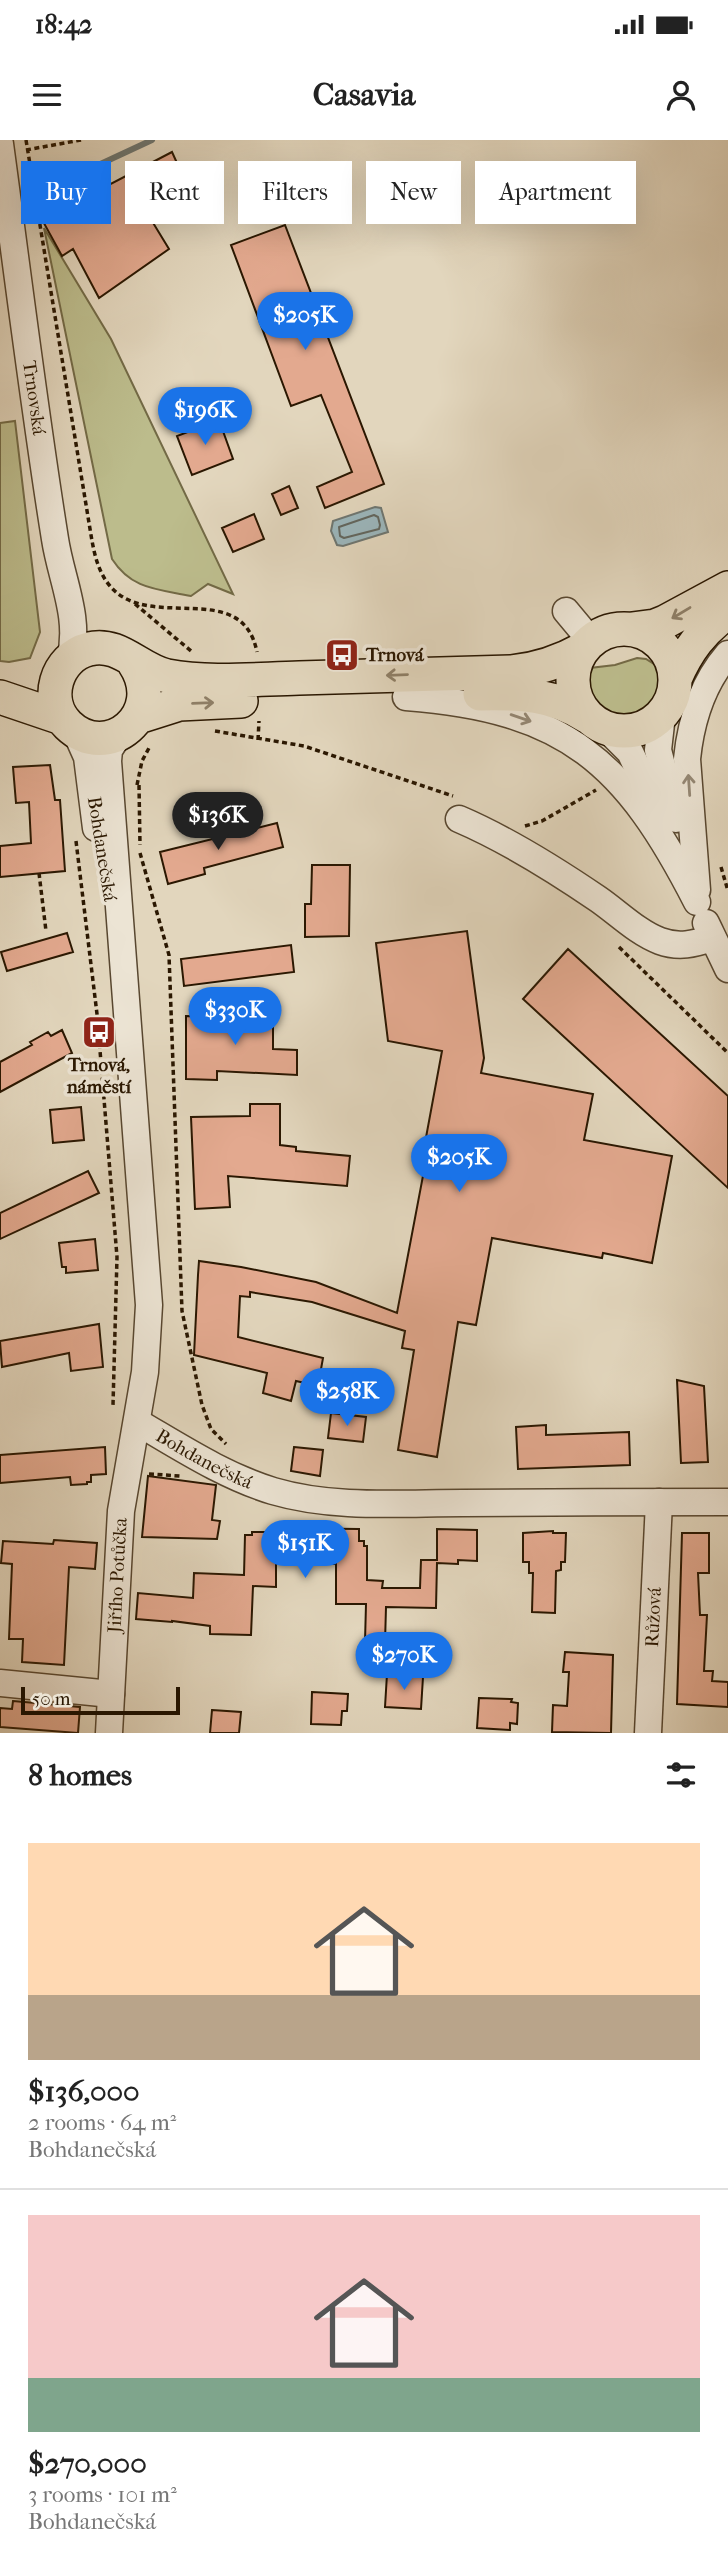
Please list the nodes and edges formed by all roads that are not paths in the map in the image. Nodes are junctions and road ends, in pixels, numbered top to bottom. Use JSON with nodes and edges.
{"nodes":[{"id":1,"x":0,"y":144,"type":"edge"},
{"id":2,"x":728,"y":588,"type":"edge"},
{"id":3,"x":71,"y":606,"type":"junction"},
{"id":4,"x":566,"y":611,"type":"dead end"},
{"id":5,"x":728,"y":612,"type":"edge"},
{"id":6,"x":632,"y":629,"type":"junction"},
{"id":7,"x":587,"y":645,"type":"junction"},
{"id":8,"x":103,"y":647,"type":"junction"},
{"id":9,"x":728,"y":654,"type":"edge"},
{"id":10,"x":134,"y":663,"type":"junction"},
{"id":11,"x":64,"y":666,"type":"junction"},
{"id":12,"x":675,"y":680,"type":"junction"},
{"id":13,"x":0,"y":690,"type":"edge"},
{"id":14,"x":406,"y":696,"type":"junction"},
{"id":15,"x":0,"y":697,"type":"edge"},
{"id":16,"x":662,"y":715,"type":"junction"},
{"id":17,"x":597,"y":722,"type":"junction"},
{"id":18,"x":69,"y":724,"type":"junction"},
{"id":19,"x":137,"y":731,"type":"junction"},
{"id":20,"x":459,"y":819,"type":"road end"},
{"id":21,"x":697,"y":902,"type":"junction"},
{"id":22,"x":712,"y":938,"type":"junction"},
{"id":23,"x":728,"y":969,"type":"edge"},
{"id":24,"x":122,"y":971,"type":"junction"},
{"id":25,"x":137,"y":1422,"type":"junction"},
{"id":26,"x":659,"y":1502,"type":"junction"},
{"id":27,"x":728,"y":1502,"type":"edge"},
{"id":28,"x":0,"y":1683,"type":"edge"},
{"id":29,"x":111,"y":1694,"type":"junction"},
{"id":30,"x":109,"y":1733,"type":"edge"},
{"id":31,"x":648,"y":1733,"type":"edge"}],
"edges":[{"from":1,"to":3,"type":"street","name":"Trnovská"},
{"from":2,"to":6,"type":"main road","one_way":true},
{"from":3,"to":8,"type":"street","name":"Trnovská"},
{"from":3,"to":11,"type":"street","name":"Trnovská"},
{"from":4,"to":7,"type":"street"},
{"from":5,"to":12,"type":"main road"},
{"from":6,"to":7,"type":"main road"},
{"from":6,"to":12,"type":"main road"},
{"from":7,"to":10,"type":"main road","one_way":true},
{"from":7,"to":17,"type":"main road"},
{"from":8,"to":10,"type":"main road"},
{"from":8,"to":11,"type":"main road"},
{"from":21,"to":9,"type":"street","one_way":true},
{"from":10,"to":19,"type":"main road"},
{"from":11,"to":13,"type":"main road"},
{"from":11,"to":18,"type":"main road"},
{"from":12,"to":16,"type":"main road"},
{"from":14,"to":17,"type":"main road"},
{"from":19,"to":14,"type":"main road","one_way":true},
{"from":14,"to":21,"type":"street","one_way":true},
{"from":15,"to":18,"type":"main road"},
{"from":16,"to":17,"type":"main road"},
{"from":16,"to":21,"type":"street"},
{"from":17,"to":21,"type":"street"},
{"from":18,"to":19,"type":"main road"},
{"from":18,"to":24,"type":"street","name":"Bohdanečská"},
{"from":19,"to":24,"type":"street","name":"Bohdanečská"},
{"from":20,"to":22,"type":"street"},
{"from":21,"to":22,"type":"street"},
{"from":22,"to":23,"type":"street"},
{"from":24,"to":25,"type":"street","name":"Bohdanečská"},
{"from":25,"to":26,"type":"street","name":"Bohdanečská"},
{"from":25,"to":29,"type":"street","name":"Jiřího Potůčka"},
{"from":26,"to":27,"type":"street","name":"Bohdanečská"},
{"from":26,"to":31,"type":"street","name":"Růžová"},
{"from":28,"to":29,"type":"street"},
{"from":29,"to":30,"type":"street","name":"Jiřího Potůčka"}]}
